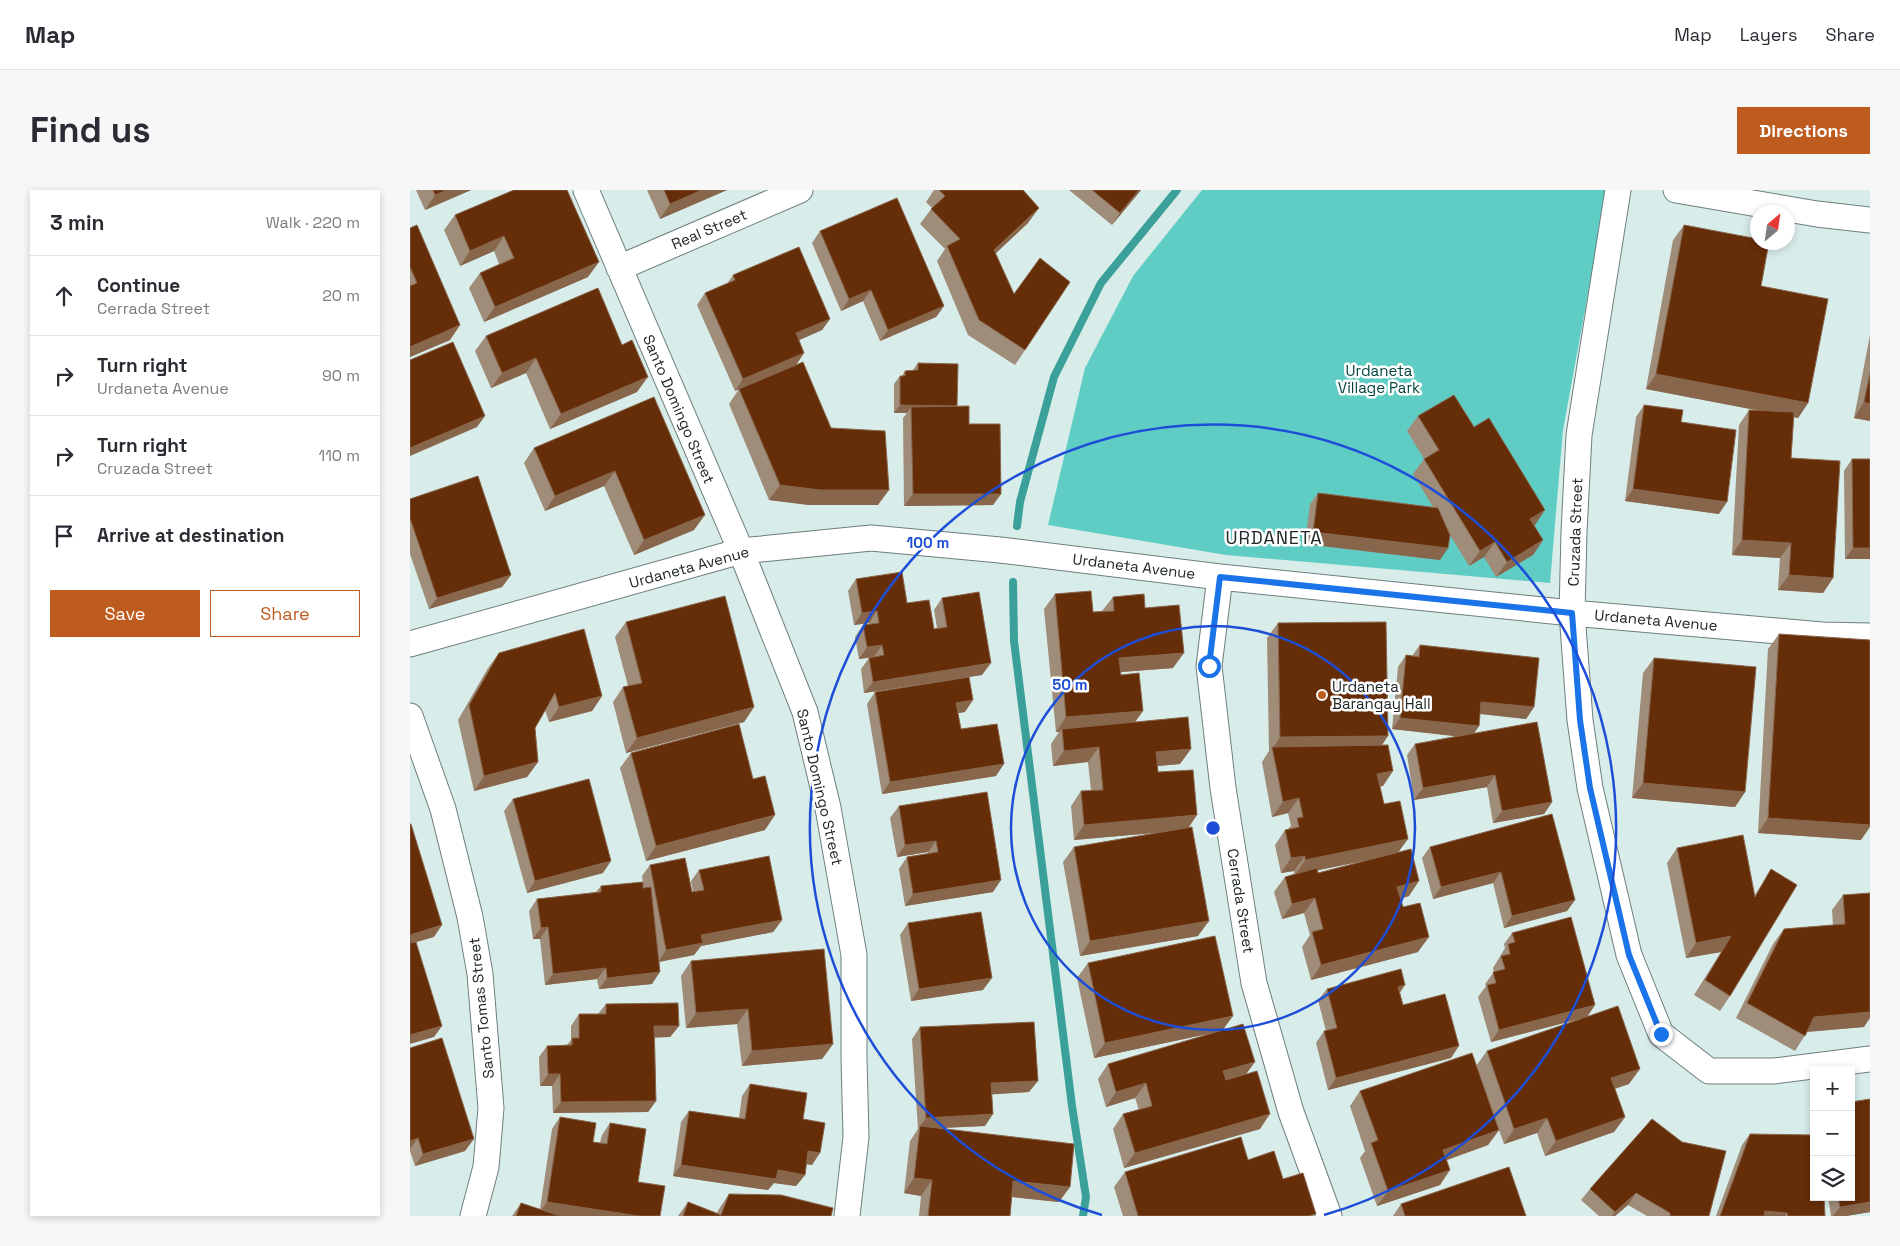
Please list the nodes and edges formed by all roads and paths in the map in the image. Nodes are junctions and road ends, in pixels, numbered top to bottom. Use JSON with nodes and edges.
{"nodes":[{"id":1,"x":586,"y":190,"type":"edge"},
{"id":2,"x":800,"y":190,"type":"edge"},
{"id":3,"x":1618,"y":190,"type":"edge"},
{"id":4,"x":1676,"y":190,"type":"edge"},
{"id":5,"x":1870,"y":220,"type":"edge"},
{"id":6,"x":618,"y":268,"type":"junction"},
{"id":7,"x":741,"y":551,"type":"junction"},
{"id":8,"x":1220,"y":577,"type":"junction"},
{"id":9,"x":1572,"y":613,"type":"junction"},
{"id":10,"x":1870,"y":636,"type":"edge"},
{"id":11,"x":410,"y":644,"type":"edge"},
{"id":12,"x":410,"y":716,"type":"edge"},
{"id":13,"x":1870,"y":1059,"type":"edge"},
{"id":14,"x":473,"y":1216,"type":"edge"},
{"id":15,"x":847,"y":1216,"type":"edge"},
{"id":16,"x":1329,"y":1216,"type":"edge"}],
"edges":[{"from":1,"to":6,"type":"street","name":"Santo Domingo Street"},
{"from":2,"to":6,"type":"street","name":"Real Street"},
{"from":3,"to":9,"type":"street","name":"Cruzada Street"},
{"from":4,"to":5,"type":"street"},
{"from":6,"to":7,"type":"street","name":"Santo Domingo Street"},
{"from":7,"to":8,"type":"street","name":"Urdaneta Avenue"},
{"from":7,"to":11,"type":"street","name":"Urdaneta Avenue"},
{"from":7,"to":15,"type":"street","name":"Santo Domingo Street"},
{"from":8,"to":9,"type":"street","name":"Urdaneta Avenue"},
{"from":8,"to":16,"type":"street","name":"Cerrada Street"},
{"from":9,"to":10,"type":"street","name":"Urdaneta Avenue"},
{"from":9,"to":13,"type":"street","name":"Cruzada Street"},
{"from":12,"to":14,"type":"street","name":"Santo Tomas Street"}]}
